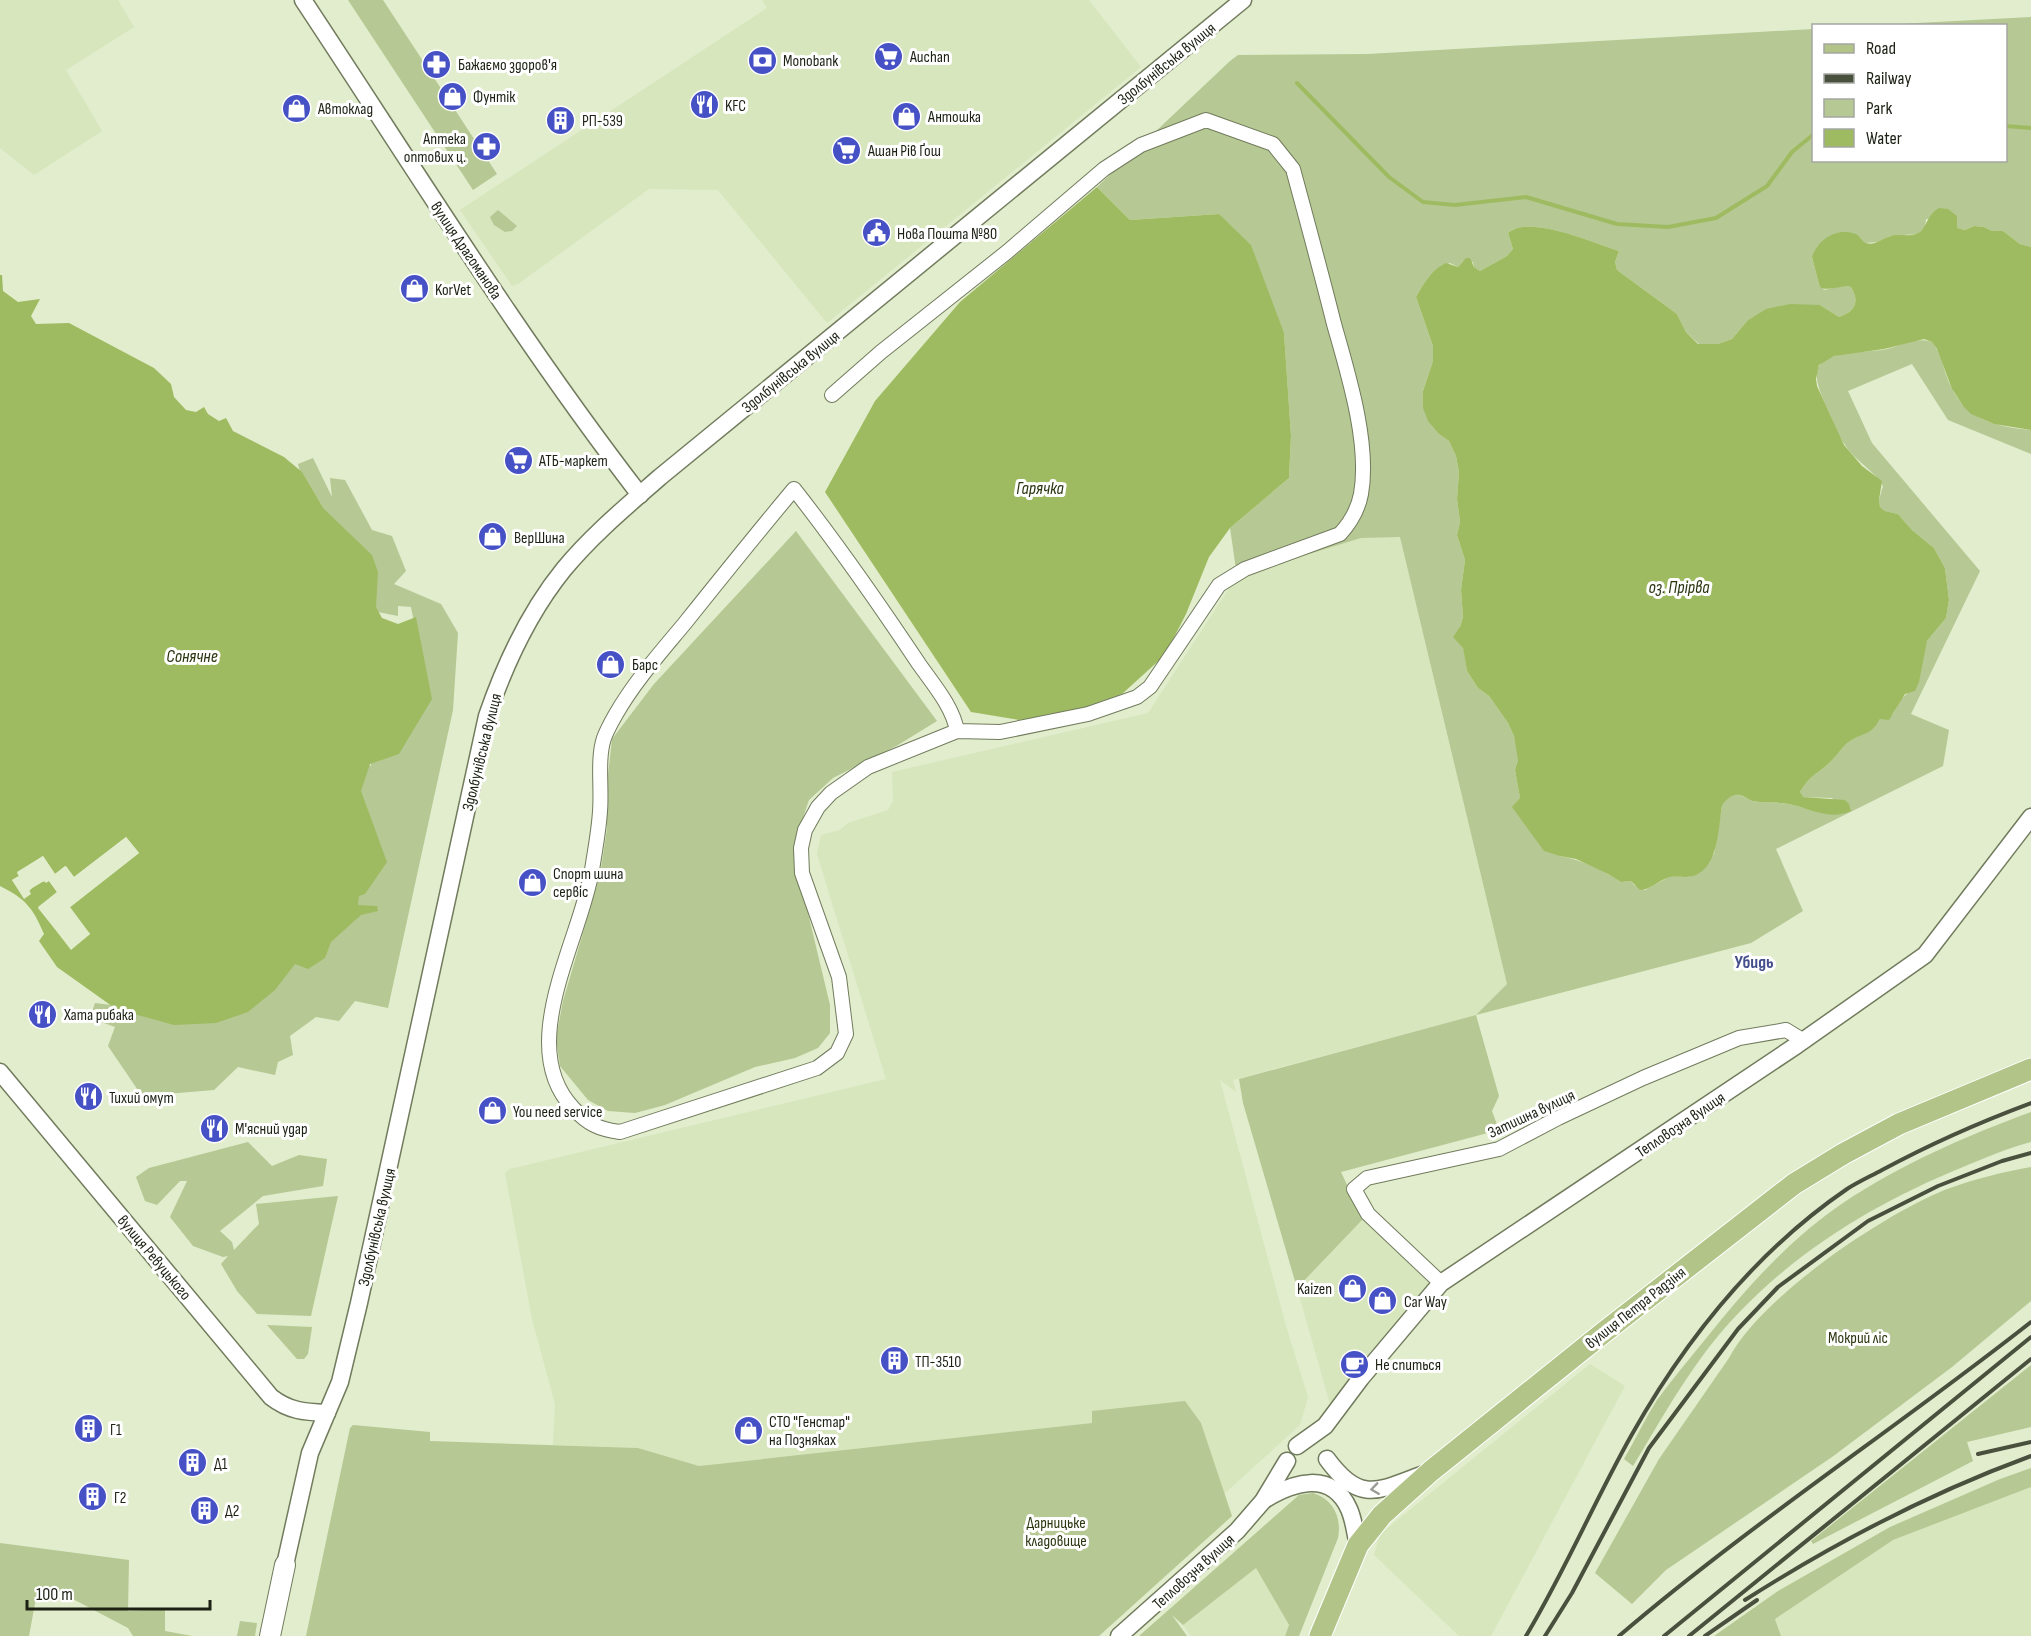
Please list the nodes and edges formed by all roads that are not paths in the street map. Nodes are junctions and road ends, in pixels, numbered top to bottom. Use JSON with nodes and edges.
{"nodes":[{"id":1,"x":303,"y":0,"type":"edge"},
{"id":2,"x":1244,"y":0,"type":"edge"},
{"id":3,"x":832,"y":395,"type":"dead end"},
{"id":4,"x":639,"y":495,"type":"junction"},
{"id":5,"x":957,"y":731,"type":"junction"},
{"id":6,"x":2031,"y":817,"type":"edge"},
{"id":7,"x":1804,"y":1041,"type":"junction"},
{"id":8,"x":2031,"y":1069,"type":"edge"},
{"id":9,"x":0,"y":1072,"type":"edge"},
{"id":10,"x":1441,"y":1283,"type":"junction"},
{"id":11,"x":327,"y":1413,"type":"junction"},
{"id":12,"x":1325,"y":1426,"type":"junction"},
{"id":13,"x":1297,"y":1446,"type":"junction"},
{"id":14,"x":1326,"y":1456,"type":"junction"},
{"id":15,"x":1287,"y":1461,"type":"junction"},
{"id":16,"x":1431,"y":1471,"type":"junction"},
{"id":17,"x":1310,"y":1482,"type":"junction"},
{"id":18,"x":1263,"y":1501,"type":"junction"},
{"id":19,"x":1358,"y":1545,"type":"junction"},
{"id":20,"x":285,"y":1565,"type":"joint"},
{"id":21,"x":270,"y":1636,"type":"edge"},
{"id":22,"x":1119,"y":1636,"type":"edge"},
{"id":23,"x":1320,"y":1636,"type":"edge"}],
"edges":[{"from":1,"to":4,"type":"street","name":"вулиця Драгоманова"},
{"from":2,"to":4,"type":"street","name":"Здолбунівська вулиця"},
{"from":3,"to":5,"type":"street"},
{"from":4,"to":11,"type":"street","name":"Здолбунівська вулиця"},
{"from":5,"to":5,"type":"street"},
{"from":6,"to":7,"type":"street","name":"Тепловозна вулиця"},
{"from":7,"to":10,"type":"street","name":"Тепловозна вулиця"},
{"from":7,"to":10,"type":"street","name":"Затишна вулиця"},
{"from":8,"to":16,"type":"main road","name":"вулиця Петра Радзіня"},
{"from":9,"to":11,"type":"street","name":"вулиця Ревуцького"},
{"from":10,"to":12,"type":"street","name":"Тепловозна вулиця"},
{"from":11,"to":20,"type":"street","name":"Здолбунівська вулиця"},
{"from":12,"to":13,"type":"street","name":"Тепловозна вулиця"},
{"from":12,"to":14,"type":"street"},
{"from":13,"to":14,"type":"street"},
{"from":13,"to":15,"type":"street"},
{"from":16,"to":14,"type":"street","one_way":true},
{"from":14,"to":17,"type":"street"},
{"from":15,"to":17,"type":"street"},
{"from":15,"to":18,"type":"street","name":"Тепловозна вулиця"},
{"from":16,"to":19,"type":"main road","name":"вулиця Петра Радзіня"},
{"from":17,"to":18,"type":"street","name":"Тепловозна вулиця"},
{"from":17,"to":19,"type":"street"},
{"from":18,"to":22,"type":"street","name":"Тепловозна вулиця"},
{"from":19,"to":23,"type":"main road","name":"вулиця Петра Радзіня"},
{"from":20,"to":21,"type":"main road","name":"Здолбунівська вулиця"}]}
